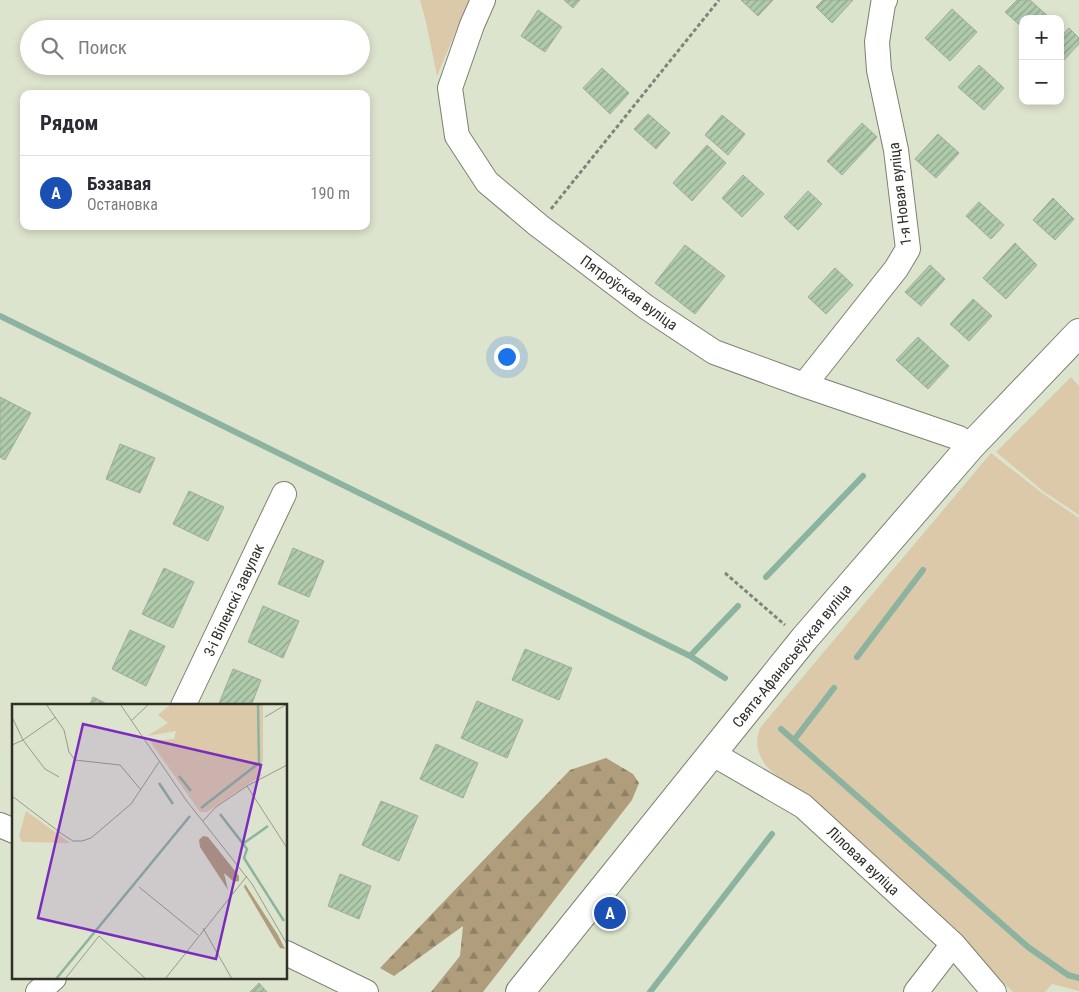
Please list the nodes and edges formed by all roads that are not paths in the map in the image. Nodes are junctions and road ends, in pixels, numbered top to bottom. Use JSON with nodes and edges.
{"nodes":[{"id":1,"x":483,"y":0,"type":"edge"},
{"id":2,"x":885,"y":0,"type":"edge"},
{"id":3,"x":1079,"y":332,"type":"edge"},
{"id":4,"x":804,"y":385,"type":"junction"},
{"id":5,"x":970,"y":447,"type":"junction"},
{"id":6,"x":284,"y":494,"type":"dead end"},
{"id":7,"x":184,"y":704,"type":"edge"},
{"id":8,"x":712,"y":754,"type":"junction"},
{"id":9,"x":0,"y":825,"type":"edge"},
{"id":10,"x":12,"y":830,"type":"edge"},
{"id":11,"x":953,"y":944,"type":"junction"},
{"id":12,"x":288,"y":953,"type":"edge"},
{"id":13,"x":52,"y":980,"type":"edge"},
{"id":14,"x":38,"y":992,"type":"edge"},
{"id":15,"x":366,"y":992,"type":"edge"},
{"id":16,"x":520,"y":992,"type":"edge"},
{"id":17,"x":916,"y":992,"type":"edge"},
{"id":18,"x":994,"y":992,"type":"edge"}],
"edges":[{"from":1,"to":4,"type":"street","name":"Пятроўская вуліца"},
{"from":2,"to":4,"type":"street","name":"1-я Новая вуліца"},
{"from":3,"to":5,"type":"street","name":"Свята-Афанасьеўская вуліца"},
{"from":4,"to":5,"type":"street","name":"Пятроўская вуліца"},
{"from":5,"to":8,"type":"street","name":"Свята-Афанасьеўская вуліца"},
{"from":6,"to":7,"type":"street","name":"3-і Віленскі завулак"},
{"from":8,"to":11,"type":"street","name":"Ліловая вуліца"},
{"from":8,"to":16,"type":"street","name":"Свята-Афанасьеўская вуліца"},
{"from":9,"to":10,"type":"street"},
{"from":11,"to":17,"type":"street"},
{"from":11,"to":18,"type":"street","name":"Ліловая вуліца"},
{"from":12,"to":15,"type":"street"},
{"from":13,"to":14,"type":"street"}]}
